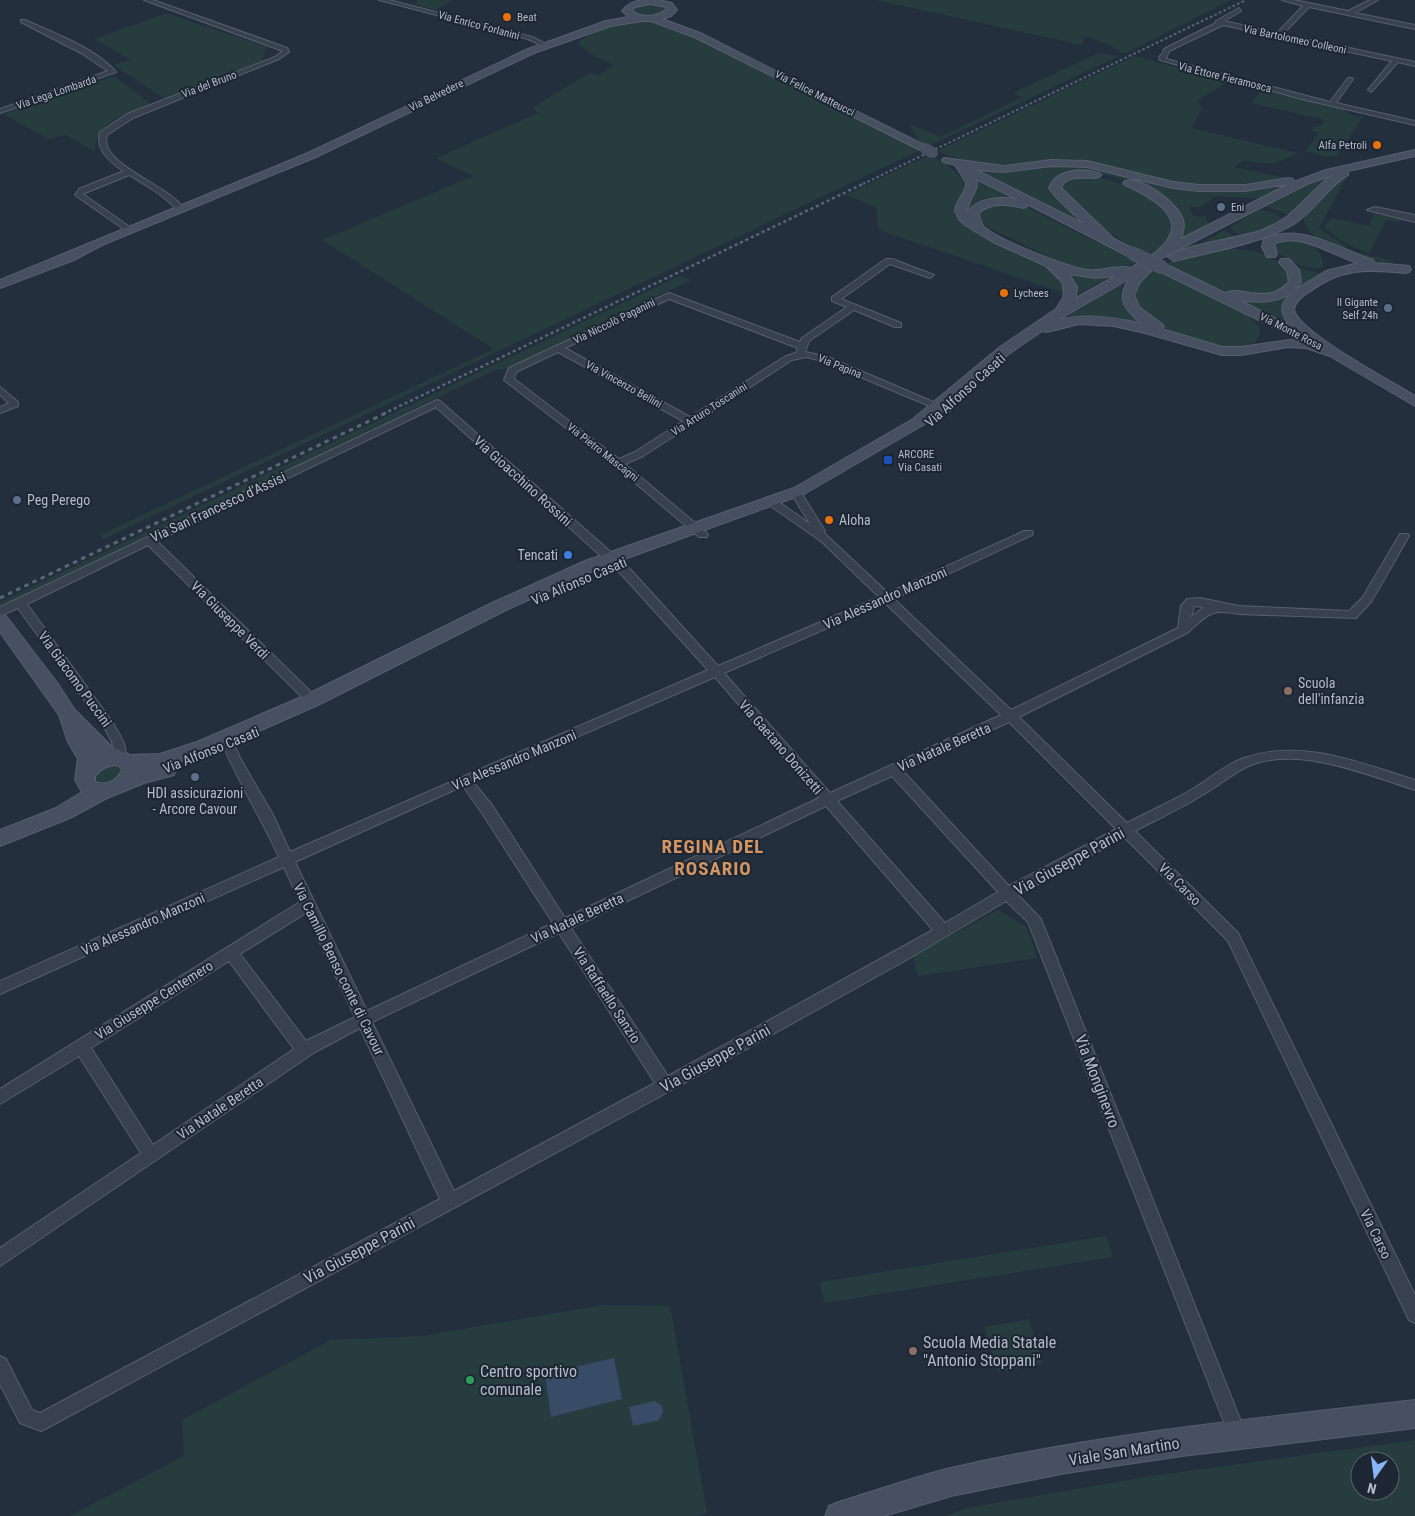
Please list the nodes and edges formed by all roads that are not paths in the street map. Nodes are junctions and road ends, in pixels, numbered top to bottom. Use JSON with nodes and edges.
{"nodes":[{"id":1,"x":147,"y":0,"type":"edge"},
{"id":2,"x":382,"y":0,"type":"edge"},
{"id":3,"x":411,"y":0,"type":"edge"},
{"id":4,"x":1285,"y":0,"type":"edge"},
{"id":5,"x":1375,"y":0,"type":"edge"},
{"id":6,"x":648,"y":1,"type":"edge"},
{"id":7,"x":1302,"y":2,"type":"edge"},
{"id":8,"x":402,"y":5,"type":"junction"},
{"id":9,"x":626,"y":6,"type":"edge"},
{"id":10,"x":672,"y":10,"type":"junction"},
{"id":11,"x":1238,"y":10,"type":"dead end"},
{"id":12,"x":1350,"y":13,"type":"junction"},
{"id":13,"x":646,"y":18,"type":"junction"},
{"id":14,"x":22,"y":21,"type":"dead end"},
{"id":15,"x":610,"y":23,"type":"junction"},
{"id":16,"x":1224,"y":24,"type":"junction"},
{"id":17,"x":1415,"y":27,"type":"edge"},
{"id":18,"x":697,"y":34,"type":"junction"},
{"id":19,"x":1278,"y":35,"type":"junction"},
{"id":20,"x":545,"y":45,"type":"junction"},
{"id":21,"x":1396,"y":60,"type":"junction"},
{"id":22,"x":1415,"y":64,"type":"edge"},
{"id":23,"x":1350,"y":78,"type":"dead end"},
{"id":24,"x":1371,"y":90,"type":"dead end"},
{"id":25,"x":1332,"y":104,"type":"junction"},
{"id":26,"x":0,"y":111,"type":"edge"},
{"id":27,"x":1415,"y":123,"type":"edge"},
{"id":28,"x":1415,"y":153,"type":"edge"},
{"id":29,"x":948,"y":160,"type":"junction"},
{"id":30,"x":1379,"y":161,"type":"junction"},
{"id":31,"x":960,"y":166,"type":"junction"},
{"id":32,"x":129,"y":172,"type":"junction"},
{"id":33,"x":1330,"y":172,"type":"junction"},
{"id":34,"x":266,"y":174,"type":"junction"},
{"id":35,"x":223,"y":197,"type":"junction"},
{"id":36,"x":1312,"y":201,"type":"junction"},
{"id":37,"x":1254,"y":207,"type":"junction"},
{"id":38,"x":181,"y":210,"type":"junction"},
{"id":39,"x":1055,"y":215,"type":"junction"},
{"id":40,"x":1289,"y":222,"type":"junction"},
{"id":41,"x":1223,"y":224,"type":"junction"},
{"id":42,"x":149,"y":227,"type":"junction"},
{"id":43,"x":978,"y":228,"type":"junction"},
{"id":44,"x":128,"y":230,"type":"junction"},
{"id":45,"x":1243,"y":239,"type":"junction"},
{"id":46,"x":112,"y":241,"type":"junction"},
{"id":47,"x":1110,"y":242,"type":"junction"},
{"id":48,"x":1315,"y":242,"type":"junction"},
{"id":49,"x":1189,"y":253,"type":"junction"},
{"id":50,"x":1271,"y":254,"type":"junction"},
{"id":51,"x":59,"y":261,"type":"junction"},
{"id":52,"x":1156,"y":262,"type":"junction"},
{"id":53,"x":1285,"y":262,"type":"junction"},
{"id":54,"x":1046,"y":263,"type":"junction"},
{"id":55,"x":1410,"y":270,"type":"edge"},
{"id":56,"x":1329,"y":273,"type":"junction"},
{"id":57,"x":1129,"y":274,"type":"joint"},
{"id":58,"x":930,"y":275,"type":"dead end"},
{"id":59,"x":0,"y":284,"type":"edge"},
{"id":60,"x":1195,"y":285,"type":"junction"},
{"id":61,"x":1076,"y":304,"type":"joint"},
{"id":62,"x":853,"y":307,"type":"junction"},
{"id":63,"x":1251,"y":311,"type":"junction"},
{"id":64,"x":1061,"y":312,"type":"junction"},
{"id":65,"x":898,"y":325,"type":"dead end"},
{"id":66,"x":1181,"y":339,"type":"junction"},
{"id":67,"x":1014,"y":344,"type":"junction"},
{"id":68,"x":558,"y":348,"type":"junction"},
{"id":69,"x":801,"y":350,"type":"junction"},
{"id":70,"x":1246,"y":351,"type":"junction"},
{"id":71,"x":1331,"y":352,"type":"junction"},
{"id":72,"x":512,"y":370,"type":"joint"},
{"id":73,"x":0,"y":390,"type":"edge"},
{"id":74,"x":1411,"y":399,"type":"edge"},
{"id":75,"x":437,"y":403,"type":"joint"},
{"id":76,"x":943,"y":408,"type":"junction"},
{"id":77,"x":0,"y":410,"type":"edge"},
{"id":78,"x":690,"y":421,"type":"junction"},
{"id":79,"x":618,"y":463,"type":"junction"},
{"id":80,"x":797,"y":496,"type":"junction"},
{"id":81,"x":776,"y":504,"type":"junction"},
{"id":82,"x":699,"y":532,"type":"junction"},
{"id":83,"x":1028,"y":533,"type":"dead end"},
{"id":84,"x":1404,"y":536,"type":"dead end"},
{"id":85,"x":149,"y":540,"type":"junction"},
{"id":86,"x":826,"y":540,"type":"junction"},
{"id":87,"x":613,"y":562,"type":"junction"},
{"id":88,"x":886,"y":598,"type":"junction"},
{"id":89,"x":20,"y":603,"type":"junction"},
{"id":90,"x":1222,"y":607,"type":"junction"},
{"id":91,"x":0,"y":618,"type":"edge"},
{"id":92,"x":1183,"y":630,"type":"junction"},
{"id":93,"x":717,"y":672,"type":"junction"},
{"id":94,"x":312,"y":700,"type":"junction"},
{"id":95,"x":68,"y":714,"type":"junction"},
{"id":96,"x":1010,"y":716,"type":"junction"},
{"id":97,"x":227,"y":741,"type":"junction"},
{"id":98,"x":123,"y":760,"type":"junction"},
{"id":99,"x":894,"y":769,"type":"junction"},
{"id":100,"x":85,"y":777,"type":"junction"},
{"id":101,"x":465,"y":780,"type":"junction"},
{"id":102,"x":1415,"y":785,"type":"edge"},
{"id":103,"x":113,"y":788,"type":"junction"},
{"id":104,"x":827,"y":800,"type":"junction"},
{"id":105,"x":0,"y":827,"type":"edge"},
{"id":106,"x":1125,"y":830,"type":"junction"},
{"id":107,"x":0,"y":838,"type":"edge"},
{"id":108,"x":286,"y":859,"type":"junction"},
{"id":109,"x":1008,"y":894,"type":"junction"},
{"id":110,"x":308,"y":904,"type":"junction"},
{"id":111,"x":562,"y":925,"type":"junction"},
{"id":112,"x":943,"y":931,"type":"junction"},
{"id":113,"x":230,"y":952,"type":"junction"},
{"id":114,"x":0,"y":988,"type":"edge"},
{"id":115,"x":364,"y":1019,"type":"junction"},
{"id":116,"x":81,"y":1046,"type":"junction"},
{"id":117,"x":304,"y":1050,"type":"junction"},
{"id":118,"x":665,"y":1085,"type":"junction"},
{"id":119,"x":0,"y":1097,"type":"edge"},
{"id":120,"x":151,"y":1155,"type":"junction"},
{"id":121,"x":450,"y":1201,"type":"junction"},
{"id":122,"x":0,"y":1258,"type":"edge"},
{"id":123,"x":1415,"y":1314,"type":"edge"},
{"id":124,"x":0,"y":1365,"type":"edge"},
{"id":125,"x":1415,"y":1414,"type":"edge"},
{"id":126,"x":1237,"y":1434,"type":"junction"},
{"id":127,"x":839,"y":1516,"type":"edge"}],
"edges":[{"from":1,"to":32,"type":"street","name":"Via del Bruno"},
{"from":2,"to":8,"type":"street","name":"Via Enrico Forlanini"},
{"from":3,"to":8,"type":"street"},
{"from":4,"to":7,"type":"street"},
{"from":5,"to":12,"type":"street"},
{"from":6,"to":9,"type":"main road","name":"Via Felice Matteucci"},
{"from":6,"to":10,"type":"main road","name":"Via Felice Matteucci"},
{"from":7,"to":12,"type":"street"},
{"from":7,"to":19,"type":"street"},
{"from":8,"to":20,"type":"street","name":"Via Enrico Forlanini"},
{"from":9,"to":13,"type":"main road","name":"Via Felice Matteucci"},
{"from":9,"to":15,"type":"main road","name":"Via Belvedere"},
{"from":10,"to":13,"type":"main road"},
{"from":10,"to":18,"type":"main road","name":"Via Felice Matteucci"},
{"from":11,"to":16,"type":"street","name":"Via Bartolomeo Colleoni"},
{"from":12,"to":17,"type":"street"},
{"from":13,"to":15,"type":"main road","name":"Via Belvedere"},
{"from":13,"to":18,"type":"main road","name":"Via Felice Matteucci"},
{"from":14,"to":26,"type":"street","name":"Via Lega Lombarda"},
{"from":15,"to":20,"type":"main road","name":"Via Belvedere"},
{"from":16,"to":19,"type":"street","name":"Via Bartolomeo Colleoni"},
{"from":16,"to":25,"type":"street","name":"Via Ettore Fieramosca"},
{"from":18,"to":29,"type":"main road","name":"Via Felice Matteucci"},
{"from":19,"to":21,"type":"street","name":"Via Bartolomeo Colleoni"},
{"from":20,"to":34,"type":"main road","name":"Via Belvedere"},
{"from":21,"to":22,"type":"street","name":"Via Bartolomeo Colleoni"},
{"from":21,"to":24,"type":"street"},
{"from":23,"to":25,"type":"street"},
{"from":25,"to":27,"type":"street","name":"Via Ettore Fieramosca"},
{"from":28,"to":30,"type":"main road"},
{"from":29,"to":31,"type":"main road"},
{"from":29,"to":33,"type":"main road"},
{"from":30,"to":33,"type":"main road"},
{"from":30,"to":36,"type":"main road"},
{"from":31,"to":39,"type":"main road"},
{"from":31,"to":43,"type":"main road"},
{"from":32,"to":38,"type":"street","name":"Via del Bruno"},
{"from":32,"to":44,"type":"street"},
{"from":33,"to":37,"type":"main road"},
{"from":34,"to":35,"type":"main road","name":"Via Belvedere"},
{"from":34,"to":38,"type":"main road","name":"Via Belvedere"},
{"from":35,"to":38,"type":"main road"},
{"from":35,"to":42,"type":"main road","name":"Via Belvedere"},
{"from":36,"to":40,"type":"main road"},
{"from":36,"to":48,"type":"main road"},
{"from":37,"to":40,"type":"main road"},
{"from":37,"to":41,"type":"main road"},
{"from":38,"to":42,"type":"main road"},
{"from":38,"to":44,"type":"main road","name":"Via Belvedere"},
{"from":39,"to":43,"type":"main road"},
{"from":39,"to":47,"type":"main road"},
{"from":40,"to":45,"type":"main road"},
{"from":40,"to":48,"type":"main road"},
{"from":41,"to":45,"type":"main road"},
{"from":41,"to":52,"type":"main road"},
{"from":42,"to":46,"type":"main road","name":"Via Belvedere"},
{"from":43,"to":54,"type":"main road"},
{"from":44,"to":46,"type":"main road","name":"Via Belvedere"},
{"from":44,"to":51,"type":"main road","name":"Via Belvedere"},
{"from":45,"to":49,"type":"main road"},
{"from":45,"to":50,"type":"main road"},
{"from":46,"to":51,"type":"main road","name":"Via Belvedere"},
{"from":47,"to":52,"type":"main road","bridge":true},
{"from":47,"to":52,"type":"main road"},
{"from":48,"to":50,"type":"main road"},
{"from":48,"to":55,"type":"main road"},
{"from":48,"to":56,"type":"main road"},
{"from":49,"to":50,"type":"main road"},
{"from":49,"to":52,"type":"main road"},
{"from":50,"to":53,"type":"main road"},
{"from":51,"to":59,"type":"main road","name":"Via Belvedere"},
{"from":52,"to":54,"type":"main road"},
{"from":52,"to":57,"type":"main road"},
{"from":52,"to":60,"type":"main road"},
{"from":52,"to":66,"type":"main road"},
{"from":53,"to":56,"type":"main road"},
{"from":53,"to":60,"type":"main road"},
{"from":54,"to":64,"type":"main road"},
{"from":55,"to":56,"type":"main road"},
{"from":56,"to":71,"type":"main road"},
{"from":57,"to":61,"type":"main road"},
{"from":58,"to":62,"type":"street"},
{"from":60,"to":63,"type":"main road","name":"Via Monte Rosa"},
{"from":61,"to":64,"type":"main road","name":"Via Alfonso Casati"},
{"from":62,"to":65,"type":"street"},
{"from":62,"to":69,"type":"street","name":"Via Papina"},
{"from":63,"to":70,"type":"main road"},
{"from":63,"to":71,"type":"main road","name":"Via Monte Rosa"},
{"from":64,"to":67,"type":"main road","name":"Via Alfonso Casati"},
{"from":66,"to":67,"type":"main road"},
{"from":66,"to":70,"type":"main road"},
{"from":67,"to":76,"type":"main road","name":"Via Alfonso Casati"},
{"from":68,"to":69,"type":"street","name":"Via Niccolò Paganini"},
{"from":68,"to":72,"type":"street","name":"Via Niccolò Paganini"},
{"from":68,"to":78,"type":"street","name":"Via Vincenzo Bellini"},
{"from":69,"to":76,"type":"street","name":"Via Papina"},
{"from":69,"to":78,"type":"street","name":"Via Arturo Toscanini"},
{"from":70,"to":71,"type":"main road"},
{"from":71,"to":74,"type":"main road"},
{"from":72,"to":79,"type":"street","name":"Via Pietro Mascagni"},
{"from":73,"to":77,"type":"street"},
{"from":75,"to":85,"type":"street","name":"Via San Francesco d'Assisi"},
{"from":75,"to":87,"type":"street","name":"Via Gioacchino Rossini"},
{"from":76,"to":80,"type":"main road","name":"Via Alfonso Casati"},
{"from":78,"to":79,"type":"street","name":"Via Arturo Toscanini"},
{"from":79,"to":82,"type":"street","name":"Via Pietro Mascagni"},
{"from":80,"to":81,"type":"main road","name":"Via Alfonso Casati"},
{"from":80,"to":86,"type":"street","name":"Via Carso"},
{"from":81,"to":82,"type":"main road","name":"Via Alfonso Casati"},
{"from":81,"to":86,"type":"street","name":"Via Carso"},
{"from":82,"to":87,"type":"main road","name":"Via Alfonso Casati"},
{"from":83,"to":88,"type":"street","name":"Via Alessandro Manzoni"},
{"from":84,"to":90,"type":"street","name":"Via Natale Beretta"},
{"from":85,"to":89,"type":"street","name":"Via San Francesco d'Assisi"},
{"from":85,"to":94,"type":"street","name":"Via Giuseppe Verdi"},
{"from":86,"to":88,"type":"street","name":"Via Carso"},
{"from":87,"to":93,"type":"street","name":"Via Gaetano Donizetti"},
{"from":87,"to":94,"type":"main road","name":"Via Alfonso Casati"},
{"from":87,"to":97,"type":"main road","name":"Via Alfonso Casati"},
{"from":88,"to":93,"type":"street","name":"Via Alessandro Manzoni"},
{"from":88,"to":96,"type":"street","name":"Via Carso"},
{"from":89,"to":91,"type":"street","name":"Via San Francesco d'Assisi"},
{"from":89,"to":98,"type":"street","name":"Via Giacomo Puccini"},
{"from":90,"to":92,"type":"street","name":"Via Natale Beretta"},
{"from":90,"to":92,"type":"street","name":"Via Natale Beretta"},
{"from":91,"to":95,"type":"main road"},
{"from":92,"to":96,"type":"street","name":"Via Natale Beretta"},
{"from":93,"to":101,"type":"street","name":"Via Alessandro Manzoni"},
{"from":93,"to":104,"type":"street","name":"Via Gaetano Donizetti"},
{"from":94,"to":97,"type":"main road","name":"Via Alfonso Casati"},
{"from":95,"to":98,"type":"main road"},
{"from":95,"to":100,"type":"main road"},
{"from":96,"to":99,"type":"street","name":"Via Natale Beretta"},
{"from":96,"to":106,"type":"street","name":"Via Carso"},
{"from":97,"to":98,"type":"main road","name":"Via Alfonso Casati"},
{"from":97,"to":103,"type":"main road","name":"Via Alfonso Casati"},
{"from":97,"to":108,"type":"street","name":"Via Camillo Benso conte di Cavour"},
{"from":98,"to":100,"type":"main road"},
{"from":98,"to":103,"type":"main road"},
{"from":99,"to":104,"type":"street","name":"Via Natale Beretta"},
{"from":99,"to":109,"type":"street","name":"Via Monginevro"},
{"from":100,"to":103,"type":"main road"},
{"from":100,"to":105,"type":"main road"},
{"from":101,"to":108,"type":"street","name":"Via Alessandro Manzoni"},
{"from":101,"to":111,"type":"street","name":"Via Raffaello Sanzio"},
{"from":102,"to":106,"type":"street","name":"Via Giuseppe Parini"},
{"from":103,"to":107,"type":"main road","name":"Via Alfonso Casati"},
{"from":104,"to":111,"type":"street","name":"Via Natale Beretta"},
{"from":104,"to":112,"type":"street","name":"Via Gaetano Donizetti"},
{"from":106,"to":109,"type":"street","name":"Via Giuseppe Parini"},
{"from":106,"to":123,"type":"street","name":"Via Carso"},
{"from":108,"to":110,"type":"street","name":"Via Camillo Benso conte di Cavour"},
{"from":108,"to":114,"type":"street","name":"Via Alessandro Manzoni"},
{"from":109,"to":112,"type":"street","name":"Via Giuseppe Parini"},
{"from":109,"to":126,"type":"street","name":"Via Monginevro"},
{"from":110,"to":113,"type":"street","name":"Via Giuseppe Centemero"},
{"from":110,"to":115,"type":"street","name":"Via Camillo Benso conte di Cavour"},
{"from":111,"to":115,"type":"street","name":"Via Natale Beretta"},
{"from":111,"to":118,"type":"street","name":"Via Raffaello Sanzio"},
{"from":112,"to":118,"type":"street","name":"Via Giuseppe Parini"},
{"from":113,"to":116,"type":"street","name":"Via Giuseppe Centemero"},
{"from":113,"to":117,"type":"street"},
{"from":115,"to":117,"type":"street","name":"Via Natale Beretta"},
{"from":115,"to":121,"type":"street","name":"Via Camillo Benso conte di Cavour"},
{"from":116,"to":119,"type":"street","name":"Via Giuseppe Centemero"},
{"from":116,"to":120,"type":"street"},
{"from":117,"to":120,"type":"street","name":"Via Natale Beretta"},
{"from":118,"to":121,"type":"street","name":"Via Giuseppe Parini"},
{"from":120,"to":122,"type":"street","name":"Via Natale Beretta"},
{"from":121,"to":124,"type":"street","name":"Via Giuseppe Parini"},
{"from":125,"to":126,"type":"main road","name":"Viale San Martino"},
{"from":126,"to":127,"type":"main road","name":"Viale San Martino"}]}
